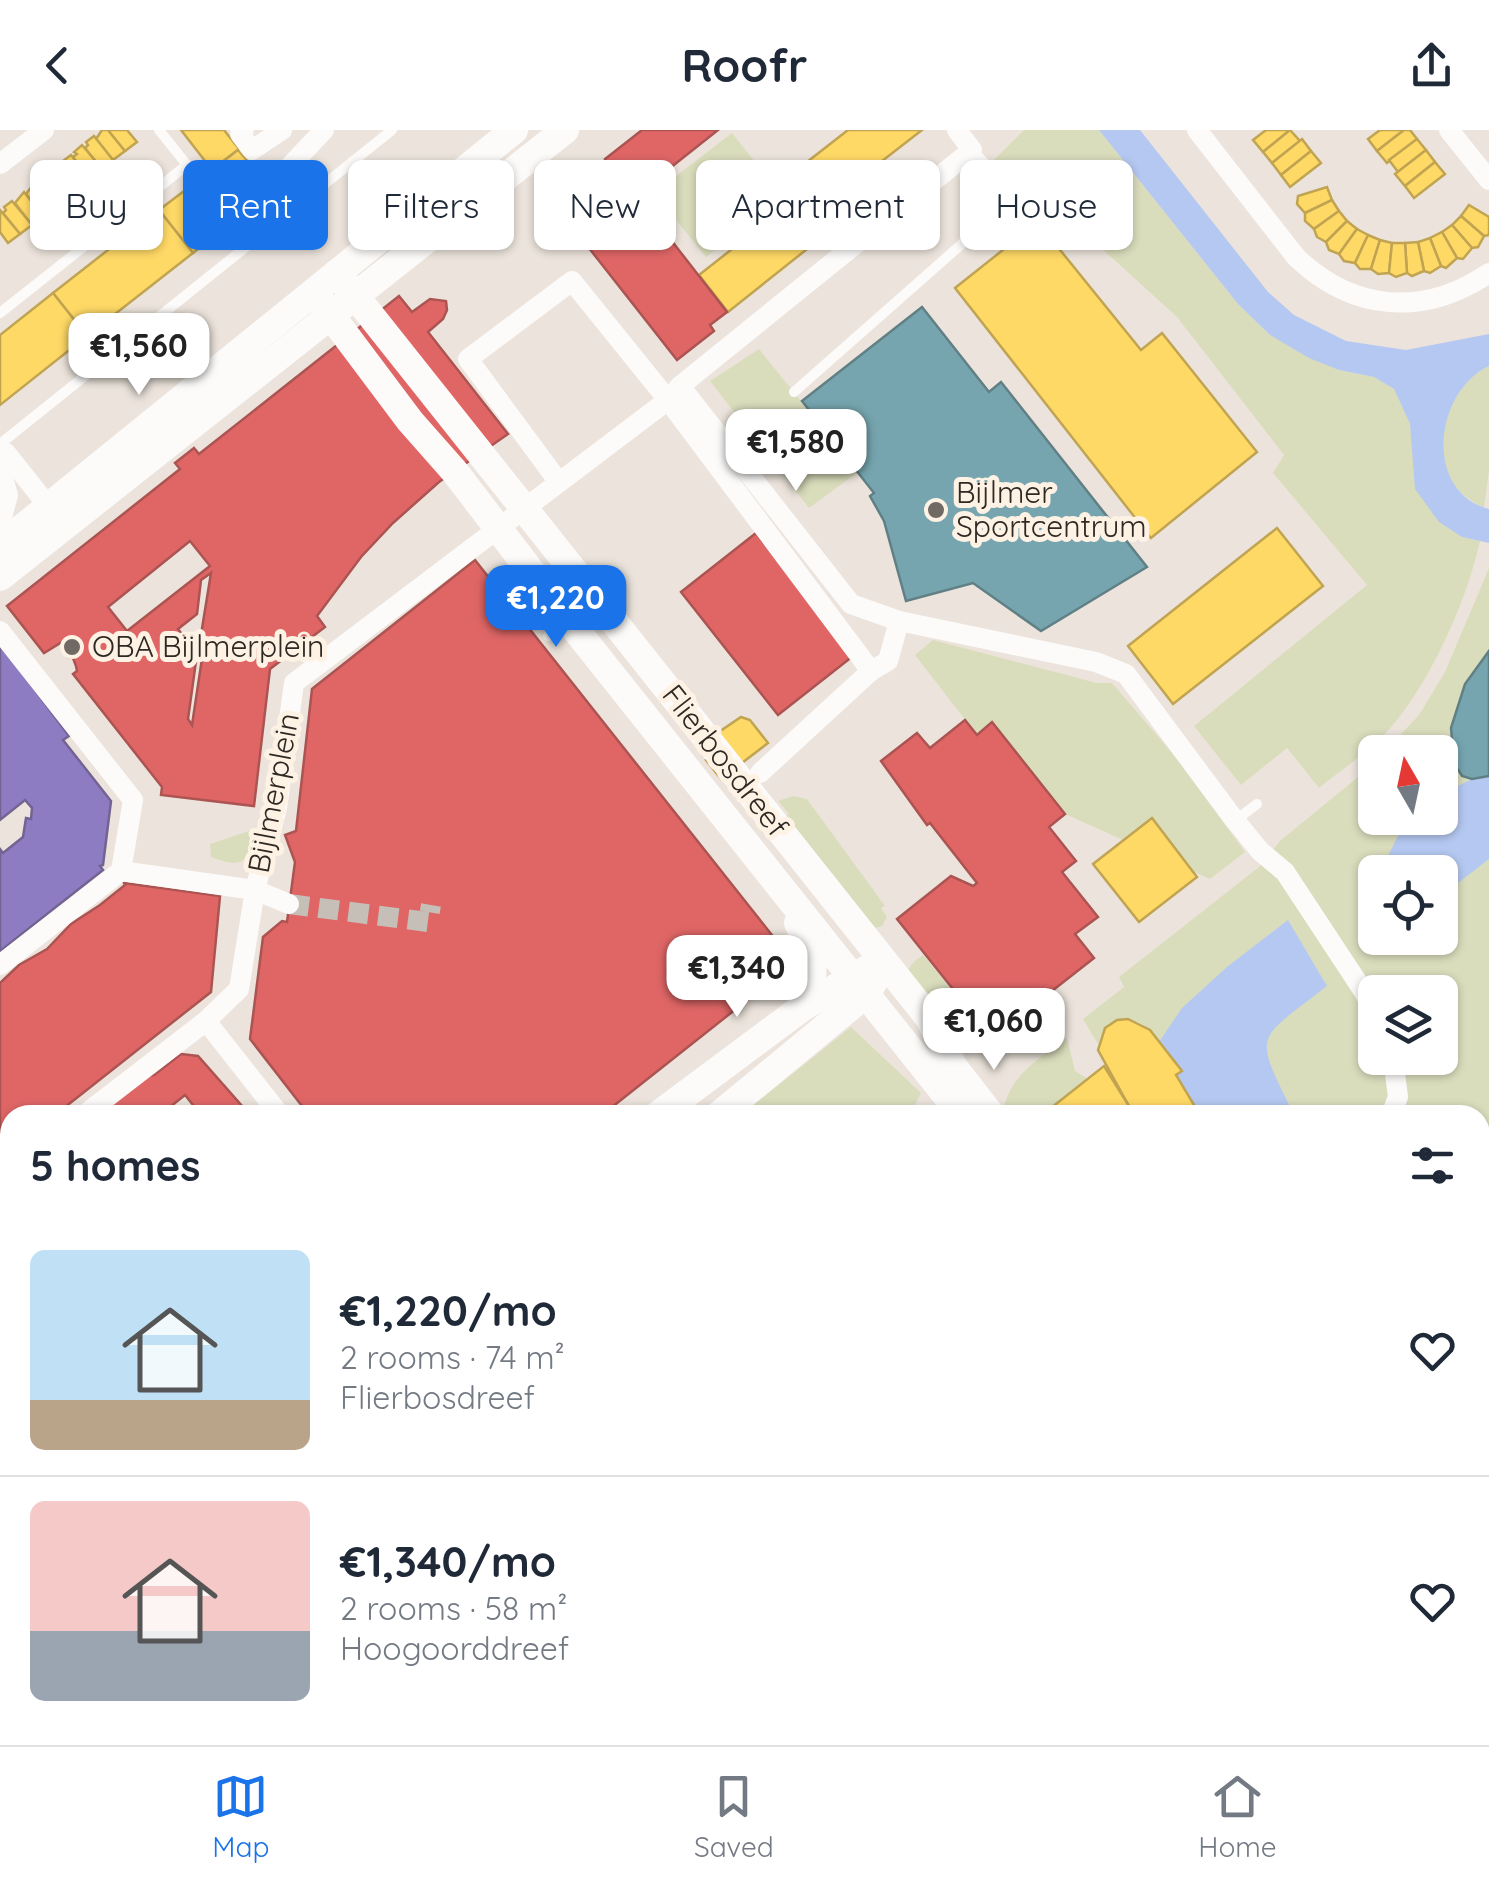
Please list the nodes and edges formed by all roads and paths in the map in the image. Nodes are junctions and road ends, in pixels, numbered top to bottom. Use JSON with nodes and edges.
{"nodes":[{"id":1,"x":44,"y":130,"type":"edge"},
{"id":2,"x":159,"y":130,"type":"edge"},
{"id":3,"x":244,"y":130,"type":"edge"},
{"id":4,"x":282,"y":130,"type":"edge"},
{"id":5,"x":324,"y":130,"type":"edge"},
{"id":6,"x":392,"y":130,"type":"edge"},
{"id":7,"x":514,"y":130,"type":"edge"},
{"id":8,"x":566,"y":130,"type":"edge"},
{"id":9,"x":956,"y":130,"type":"edge"},
{"id":10,"x":1197,"y":130,"type":"edge"},
{"id":11,"x":1449,"y":130,"type":"edge"},
{"id":12,"x":972,"y":150,"type":"junction"},
{"id":13,"x":296,"y":160,"type":"edge"},
{"id":14,"x":0,"y":164,"type":"edge"},
{"id":15,"x":328,"y":180,"type":"edge"},
{"id":16,"x":1489,"y":180,"type":"edge"},
{"id":17,"x":242,"y":250,"type":"edge"},
{"id":18,"x":338,"y":272,"type":"junction"},
{"id":19,"x":1489,"y":273,"type":"edge"},
{"id":20,"x":356,"y":295,"type":"junction"},
{"id":21,"x":323,"y":304,"type":"junction"},
{"id":22,"x":0,"y":313,"type":"edge"},
{"id":23,"x":794,"y":392,"type":"dead end"},
{"id":24,"x":674,"y":393,"type":"junction"},
{"id":25,"x":0,"y":448,"type":"edge"},
{"id":26,"x":0,"y":468,"type":"edge"},
{"id":27,"x":558,"y":481,"type":"junction"},
{"id":28,"x":47,"y":522,"type":"junction"},
{"id":29,"x":0,"y":525,"type":"edge"},
{"id":30,"x":0,"y":546,"type":"edge"},
{"id":31,"x":0,"y":564,"type":"edge"},
{"id":32,"x":0,"y":577,"type":"edge"},
{"id":33,"x":596,"y":598,"type":"junction"},
{"id":34,"x":899,"y":622,"type":"junction"},
{"id":35,"x":558,"y":628,"type":"junction"},
{"id":36,"x":1,"y":631,"type":"edge"},
{"id":37,"x":871,"y":671,"type":"junction"},
{"id":38,"x":760,"y":773,"type":"dead end"},
{"id":39,"x":1257,"y":804,"type":"dead end"},
{"id":40,"x":1235,"y":821,"type":"junction"},
{"id":41,"x":121,"y":871,"type":"junction"},
{"id":42,"x":255,"y":890,"type":"junction"},
{"id":43,"x":790,"y":898,"type":"junction"},
{"id":44,"x":289,"y":904,"type":"tunnel mouth"},
{"id":45,"x":884,"y":962,"type":"junction"},
{"id":46,"x":0,"y":965,"type":"edge"},
{"id":47,"x":1358,"y":983,"type":"edge"},
{"id":48,"x":860,"y":984,"type":"junction"},
{"id":49,"x":802,"y":1007,"type":"junction"},
{"id":50,"x":206,"y":1022,"type":"junction"},
{"id":51,"x":831,"y":1023,"type":"junction"},
{"id":52,"x":897,"y":1032,"type":"junction"},
{"id":53,"x":945,"y":1074,"type":"junction"},
{"id":54,"x":1395,"y":1075,"type":"edge"},
{"id":55,"x":97,"y":1105,"type":"edge"},
{"id":56,"x":272,"y":1105,"type":"edge"},
{"id":57,"x":671,"y":1105,"type":"edge"},
{"id":58,"x":731,"y":1105,"type":"edge"},
{"id":59,"x":958,"y":1105,"type":"edge"},
{"id":60,"x":980,"y":1105,"type":"edge"},
{"id":61,"x":1395,"y":1105,"type":"edge"}],
"edges":[{"from":1,"to":14,"type":"street"},
{"from":2,"to":22,"type":"lane"},
{"from":3,"to":4,"type":"street"},
{"from":5,"to":13,"type":"street"},
{"from":6,"to":15,"type":"lane"},
{"from":7,"to":18,"type":"street"},
{"from":8,"to":20,"type":"street"},
{"from":9,"to":12,"type":"street"},
{"from":10,"to":19,"type":"street"},
{"from":11,"to":16,"type":"street"},
{"from":12,"to":23,"type":"lane"},
{"from":12,"to":24,"type":"street","name":"Bijlmerplein"},
{"from":17,"to":25,"type":"lane"},
{"from":18,"to":20,"type":"street","name":"Flierbosdreef"},
{"from":18,"to":21,"type":"street"},
{"from":20,"to":21,"type":"street"},
{"from":20,"to":33,"type":"street","name":"Flierbosdreef"},
{"from":21,"to":28,"type":"street"},
{"from":21,"to":35,"type":"street","name":"Flierbosdreef"},
{"from":24,"to":27,"type":"street","name":"Bijlmerplein"},
{"from":24,"to":27,"type":"street"},
{"from":24,"to":34,"type":"street"},
{"from":24,"to":37,"type":"street"},
{"from":25,"to":28,"type":"street"},
{"from":26,"to":28,"type":"street"},
{"from":26,"to":29,"type":"street"},
{"from":27,"to":42,"type":"street","name":"Bijlmerplein"},
{"from":28,"to":30,"type":"street"},
{"from":28,"to":31,"type":"street"},
{"from":28,"to":32,"type":"street"},
{"from":33,"to":35,"type":"lane"},
{"from":33,"to":45,"type":"street","name":"Flierbosdreef"},
{"from":34,"to":37,"type":"street"},
{"from":34,"to":40,"type":"street"},
{"from":35,"to":43,"type":"street","name":"Flierbosdreef"},
{"from":36,"to":41,"type":"street"},
{"from":37,"to":38,"type":"street"},
{"from":39,"to":40,"type":"lane"},
{"from":40,"to":47,"type":"street"},
{"from":41,"to":42,"type":"street","name":"Bijlmerplein"},
{"from":41,"to":46,"type":"street"},
{"from":42,"to":44,"type":"street","name":"Bijlmerplein"},
{"from":42,"to":50,"type":"street","name":"Bijlmerplein"},
{"from":43,"to":48,"type":"street","name":"Flierbosdreef"},
{"from":43,"to":49,"type":"street"},
{"from":45,"to":48,"type":"street"},
{"from":45,"to":53,"type":"street","name":"Flierbosdreef"},
{"from":48,"to":49,"type":"street"},
{"from":48,"to":51,"type":"street"},
{"from":48,"to":52,"type":"street","name":"Flierbosdreef"},
{"from":49,"to":57,"type":"street"},
{"from":50,"to":55,"type":"street","name":"Bijlmerplein"},
{"from":50,"to":56,"type":"street"},
{"from":51,"to":52,"type":"street"},
{"from":51,"to":58,"type":"street"},
{"from":52,"to":53,"type":"street","name":"Flierbosdreef"},
{"from":53,"to":59,"type":"street","name":"Flierbosdreef"},
{"from":53,"to":60,"type":"street","name":"Flierbosdreef"},
{"from":54,"to":61,"type":"street"}]}
